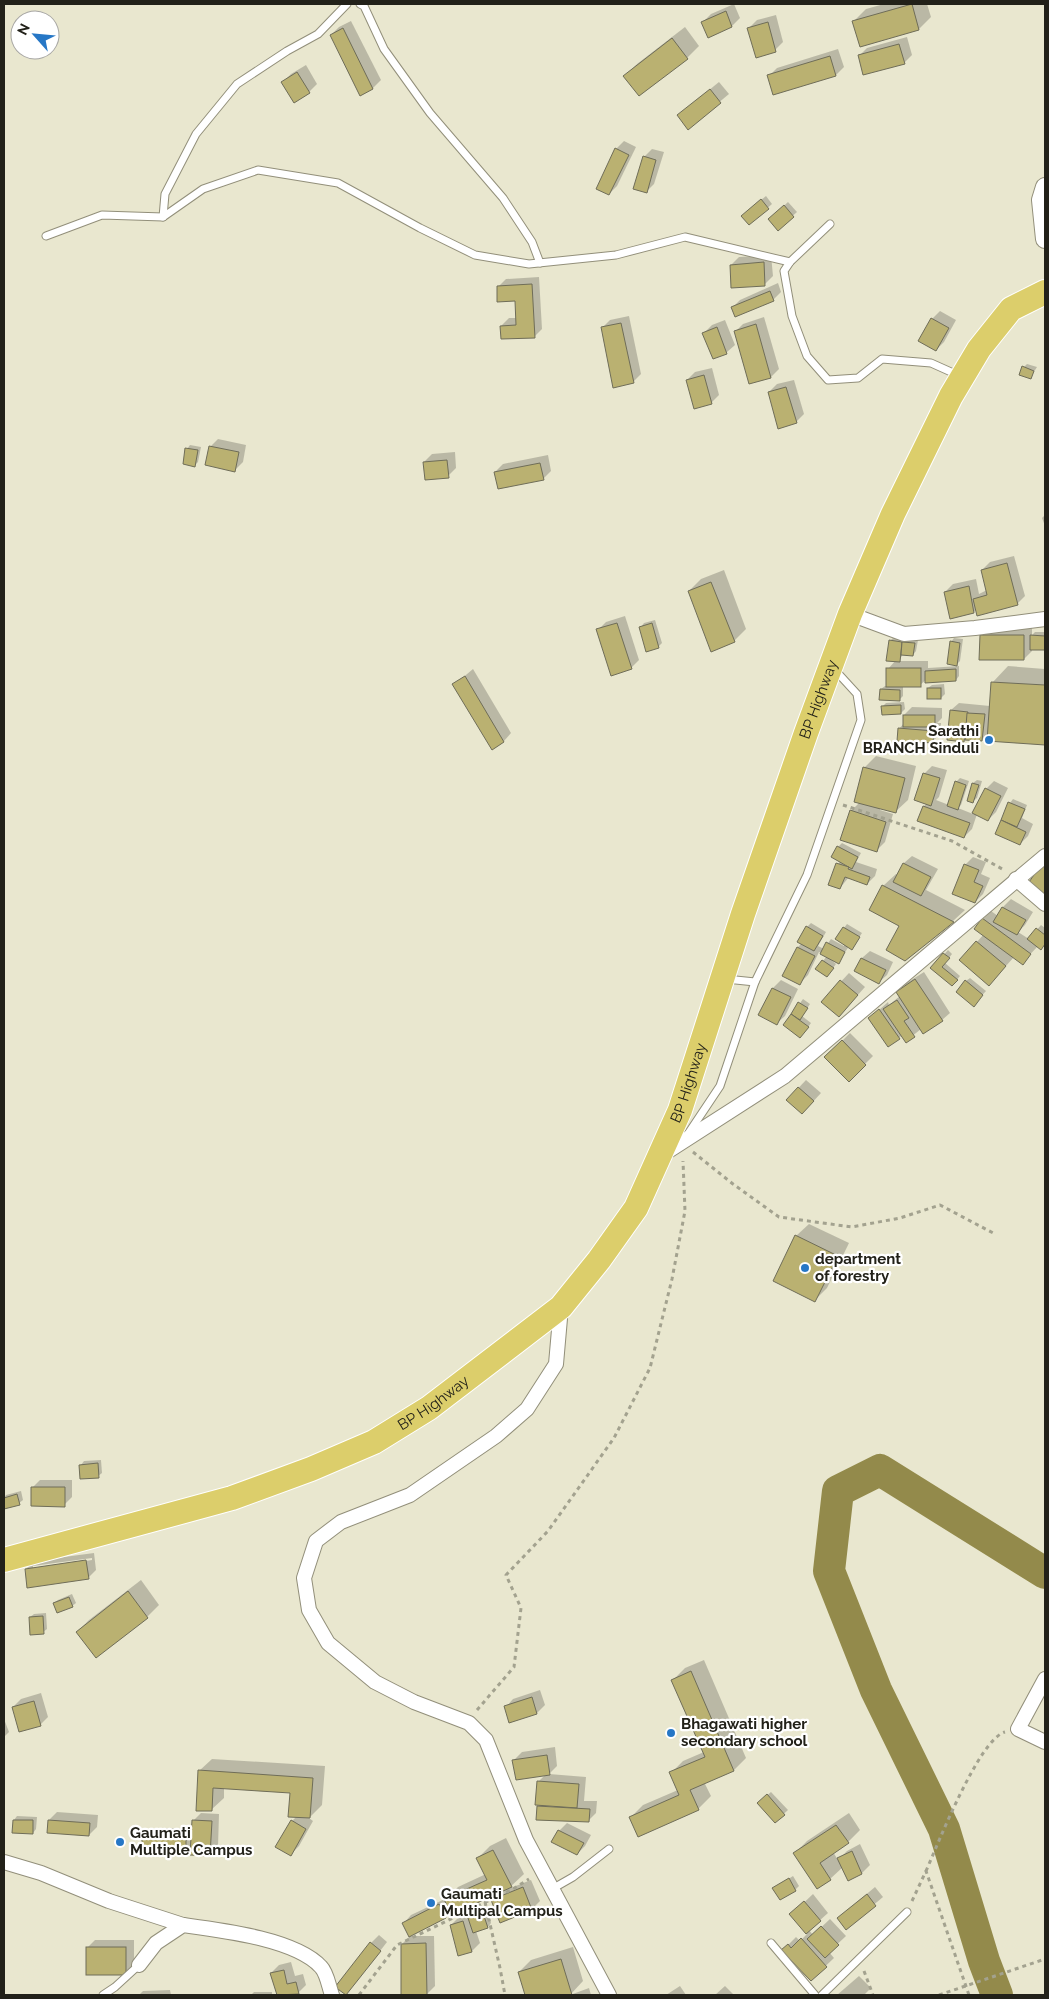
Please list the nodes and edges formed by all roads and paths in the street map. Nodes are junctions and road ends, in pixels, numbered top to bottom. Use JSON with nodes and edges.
{"nodes":[{"id":1,"x":347,"y":4,"type":"edge"},
{"id":2,"x":360,"y":4,"type":"edge"},
{"id":3,"x":1045,"y":188,"type":"edge"},
{"id":4,"x":163,"y":216,"type":"junction"},
{"id":5,"x":830,"y":224,"type":"dead end"},
{"id":6,"x":46,"y":236,"type":"dead end"},
{"id":7,"x":1045,"y":240,"type":"edge"},
{"id":8,"x":790,"y":262,"type":"junction"},
{"id":9,"x":540,"y":263,"type":"junction"},
{"id":10,"x":1045,"y":292,"type":"edge"},
{"id":11,"x":962,"y":377,"type":"junction"},
{"id":12,"x":850,"y":614,"type":"junction"},
{"id":13,"x":1045,"y":619,"type":"edge"},
{"id":14,"x":831,"y":665,"type":"junction"},
{"id":15,"x":831,"y":801,"type":"junction"},
{"id":16,"x":1045,"y":856,"type":"edge"},
{"id":17,"x":1016,"y":879,"type":"junction"},
{"id":18,"x":1045,"y":904,"type":"edge"},
{"id":19,"x":723,"y":979,"type":"junction"},
{"id":20,"x":755,"y":982,"type":"junction"},
{"id":21,"x":682,"y":1144,"type":"junction"},
{"id":22,"x":659,"y":1157,"type":"junction"},
{"id":23,"x":995,"y":1234,"type":"dead end"},
{"id":24,"x":561,"y":1307,"type":"junction"},
{"id":25,"x":4,"y":1560,"type":"edge"},
{"id":26,"x":1045,"y":1679,"type":"edge"},
{"id":27,"x":469,"y":1723,"type":"junction"},
{"id":28,"x":1018,"y":1729,"type":"junction"},
{"id":29,"x":1045,"y":1742,"type":"edge"},
{"id":30,"x":609,"y":1849,"type":"dead end"},
{"id":31,"x":4,"y":1862,"type":"edge"},
{"id":32,"x":542,"y":1870,"type":"junction"},
{"id":33,"x":926,"y":1872,"type":"junction"},
{"id":34,"x":552,"y":1889,"type":"junction"},
{"id":35,"x":485,"y":1902,"type":"junction"},
{"id":36,"x":907,"y":1912,"type":"joint"},
{"id":37,"x":183,"y":1924,"type":"junction"},
{"id":38,"x":770,"y":1943,"type":"dead end"},
{"id":39,"x":859,"y":1958,"type":"junction"},
{"id":40,"x":1045,"y":1959,"type":"edge"},
{"id":41,"x":139,"y":1965,"type":"joint"},
{"id":42,"x":103,"y":1995,"type":"edge"},
{"id":43,"x":332,"y":1995,"type":"edge"},
{"id":44,"x":359,"y":1995,"type":"edge"},
{"id":45,"x":505,"y":1995,"type":"edge"},
{"id":46,"x":610,"y":1995,"type":"edge"},
{"id":47,"x":815,"y":1995,"type":"edge"},
{"id":48,"x":822,"y":1995,"type":"edge"},
{"id":49,"x":873,"y":1995,"type":"edge"},
{"id":50,"x":939,"y":1995,"type":"edge"},
{"id":51,"x":969,"y":1995,"type":"edge"}],
"edges":[{"from":1,"to":4,"type":"lane"},
{"from":2,"to":9,"type":"lane"},
{"from":3,"to":7,"type":"street"},
{"from":4,"to":6,"type":"lane"},
{"from":4,"to":9,"type":"lane"},
{"from":5,"to":8,"type":"lane"},
{"from":8,"to":9,"type":"lane"},
{"from":8,"to":11,"type":"lane"},
{"from":10,"to":11,"type":"highway","name":"BP Highway"},
{"from":11,"to":12,"type":"highway","name":"BP Highway"},
{"from":12,"to":13,"type":"street"},
{"from":12,"to":14,"type":"highway","name":"BP Highway"},
{"from":14,"to":15,"type":"lane"},
{"from":14,"to":19,"type":"highway","name":"BP Highway"},
{"from":15,"to":17,"type":"path"},
{"from":15,"to":20,"type":"lane"},
{"from":16,"to":17,"type":"street"},
{"from":17,"to":18,"type":"street"},
{"from":17,"to":21,"type":"street"},
{"from":19,"to":20,"type":"lane"},
{"from":19,"to":22,"type":"highway","name":"BP Highway"},
{"from":20,"to":21,"type":"lane"},
{"from":21,"to":22,"type":"street"},
{"from":21,"to":23,"type":"path"},
{"from":21,"to":27,"type":"path"},
{"from":22,"to":24,"type":"highway","name":"BP Highway"},
{"from":24,"to":25,"type":"highway","name":"BP Highway"},
{"from":24,"to":27,"type":"street"},
{"from":26,"to":28,"type":"street"},
{"from":27,"to":32,"type":"street"},
{"from":28,"to":29,"type":"street"},
{"from":28,"to":33,"type":"path"},
{"from":30,"to":34,"type":"lane"},
{"from":31,"to":37,"type":"street"},
{"from":32,"to":34,"type":"street"},
{"from":32,"to":35,"type":"path"},
{"from":33,"to":36,"type":"path"},
{"from":33,"to":51,"type":"path"},
{"from":34,"to":46,"type":"street"},
{"from":35,"to":44,"type":"path"},
{"from":35,"to":45,"type":"path"},
{"from":36,"to":39,"type":"lane"},
{"from":37,"to":41,"type":"street"},
{"from":37,"to":43,"type":"street"},
{"from":38,"to":47,"type":"lane"},
{"from":39,"to":48,"type":"lane"},
{"from":39,"to":49,"type":"path"},
{"from":40,"to":50,"type":"path","bridge":true},
{"from":41,"to":42,"type":"lane"}]}
